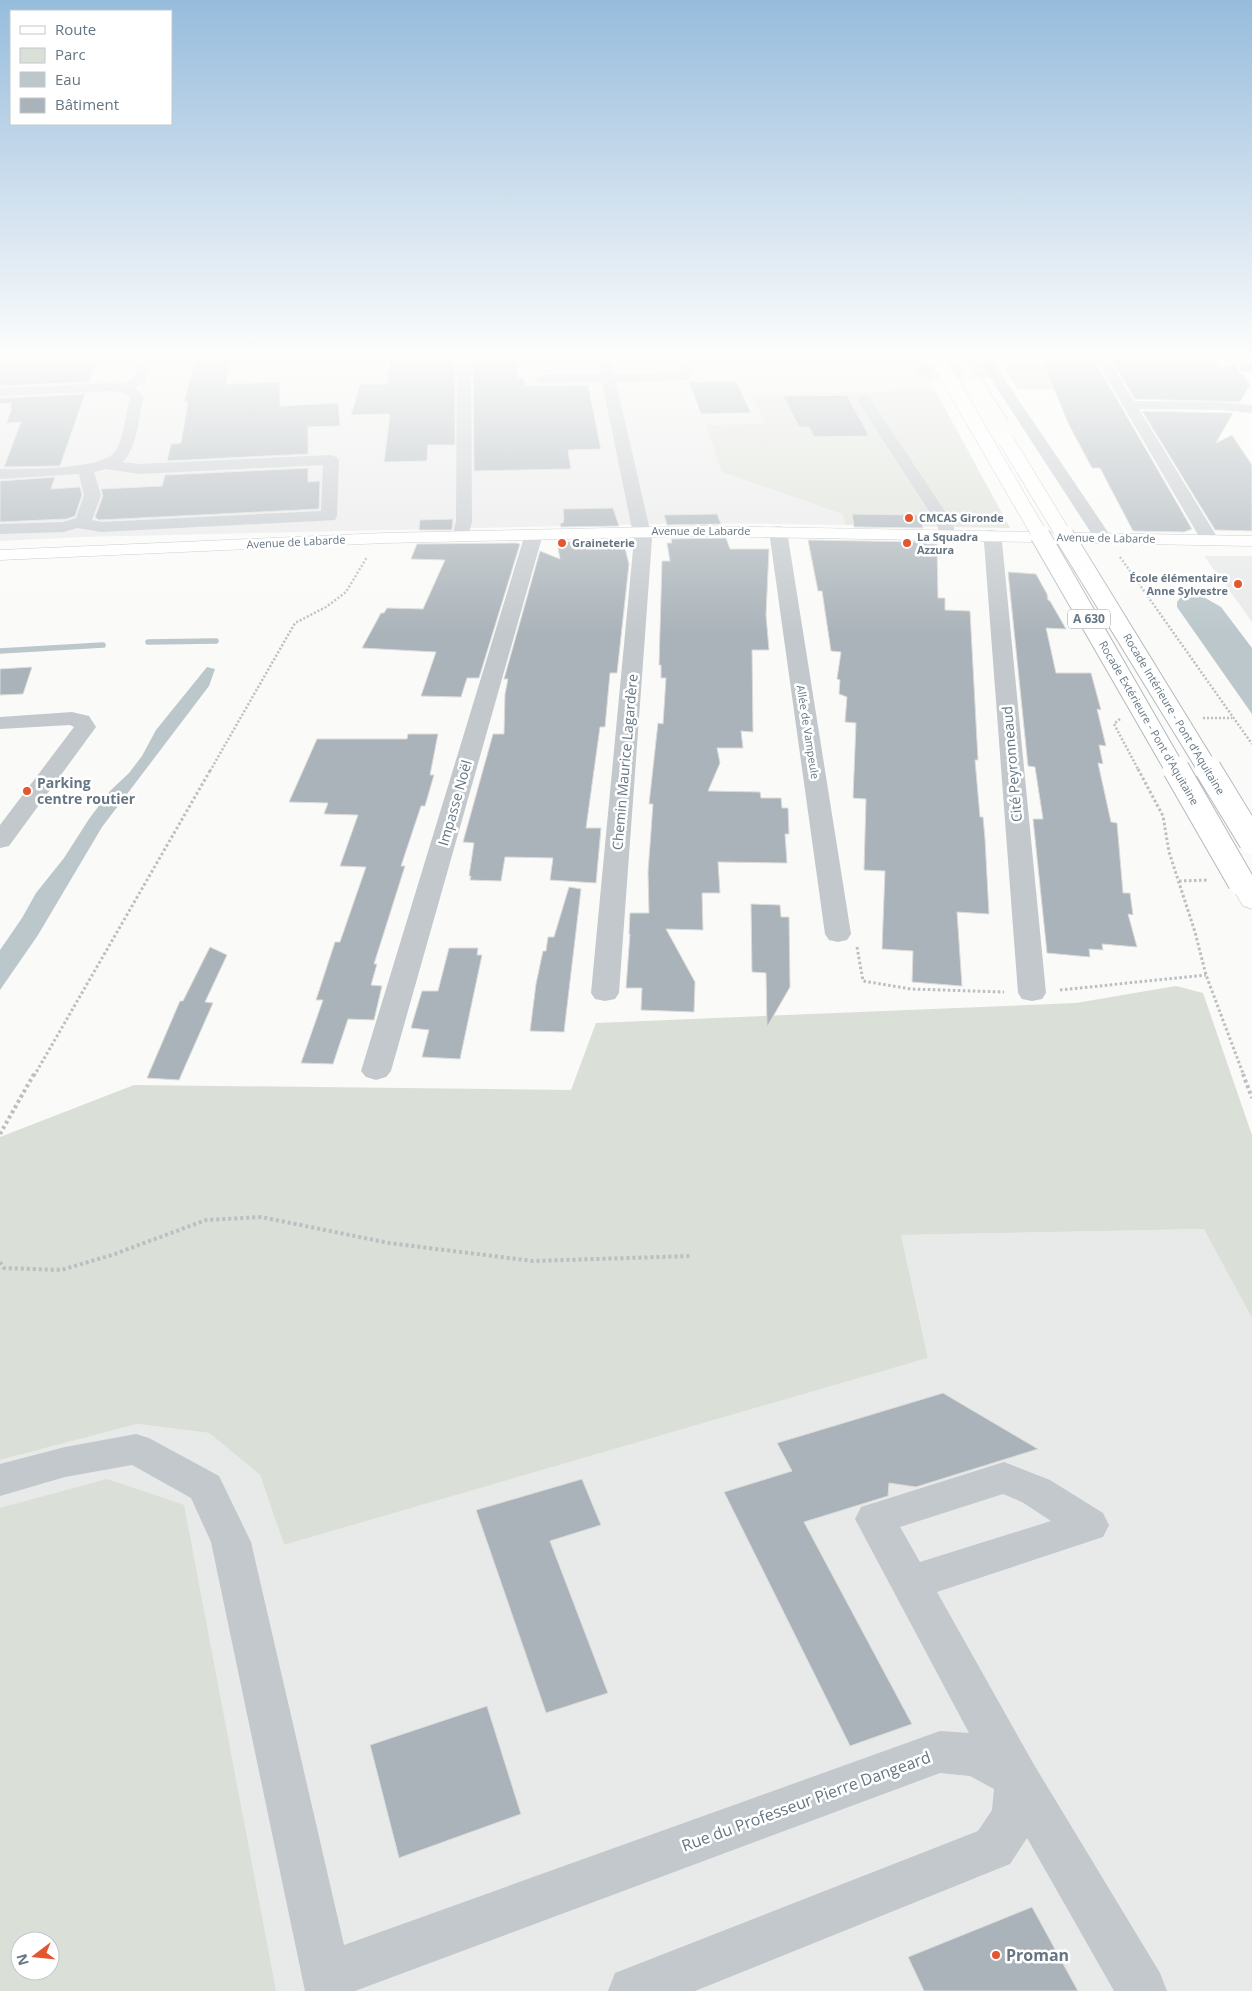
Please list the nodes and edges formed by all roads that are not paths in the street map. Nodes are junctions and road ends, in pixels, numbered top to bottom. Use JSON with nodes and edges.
{"nodes":[{"id":1,"x":123,"y":449,"type":"edge"},
{"id":2,"x":464,"y":449,"type":"edge"},
{"id":3,"x":624,"y":449,"type":"edge"},
{"id":4,"x":896,"y":449,"type":"edge"},
{"id":5,"x":990,"y":449,"type":"edge"},
{"id":6,"x":1012,"y":449,"type":"edge"},
{"id":7,"x":1044,"y":449,"type":"edge"},
{"id":8,"x":1156,"y":449,"type":"edge"},
{"id":9,"x":105,"y":464,"type":"junction"},
{"id":10,"x":85,"y":469,"type":"junction"},
{"id":11,"x":0,"y":474,"type":"edge"},
{"id":12,"x":75,"y":523,"type":"junction"},
{"id":13,"x":0,"y":529,"type":"edge"},
{"id":14,"x":778,"y":531,"type":"junction"},
{"id":15,"x":642,"y":532,"type":"junction"},
{"id":16,"x":534,"y":534,"type":"junction"},
{"id":17,"x":947,"y":534,"type":"junction"},
{"id":18,"x":990,"y":535,"type":"junction"},
{"id":19,"x":461,"y":536,"type":"junction"},
{"id":20,"x":1103,"y":538,"type":"junction"},
{"id":21,"x":1210,"y":540,"type":"junction"},
{"id":22,"x":1252,"y":541,"type":"edge"},
{"id":23,"x":0,"y":555,"type":"edge"},
{"id":24,"x":0,"y":723,"type":"edge"},
{"id":25,"x":0,"y":841,"type":"edge"},
{"id":26,"x":1252,"y":841,"type":"edge"},
{"id":27,"x":1247,"y":891,"type":"edge"},
{"id":28,"x":838,"y":934,"type":"dead end"},
{"id":29,"x":605,"y":993,"type":"dead end"},
{"id":30,"x":1032,"y":993,"type":"dead end"},
{"id":31,"x":376,"y":1071,"type":"dead end"},
{"id":32,"x":0,"y":1480,"type":"edge"},
{"id":33,"x":910,"y":1583,"type":"dead end"},
{"id":34,"x":1017,"y":1778,"type":"junction"},
{"id":35,"x":329,"y":1984,"type":"edge"},
{"id":36,"x":632,"y":1991,"type":"edge"},
{"id":37,"x":1142,"y":1991,"type":"edge"}],
"edges":[{"from":1,"to":9,"type":"street"},
{"from":2,"to":19,"type":"street"},
{"from":3,"to":15,"type":"street","name":"Chemin Maurice Lagardère"},
{"from":4,"to":17,"type":"street"},
{"from":5,"to":27,"type":"main road","name":"Rocade Extérieure - Pont d'Aquitaine","number":"A 630","bridge":true},
{"from":6,"to":26,"type":"main road","name":"Rocade Intérieure - Pont d'Aquitaine","number":"A 630","bridge":true},
{"from":7,"to":20,"type":"street"},
{"from":8,"to":21,"type":"street"},
{"from":9,"to":10,"type":"street"},
{"from":9,"to":12,"type":"street"},
{"from":10,"to":11,"type":"street"},
{"from":10,"to":12,"type":"street"},
{"from":12,"to":13,"type":"street"},
{"from":14,"to":15,"type":"main road","name":"Avenue de Labarde"},
{"from":14,"to":17,"type":"main road","name":"Avenue de Labarde"},
{"from":14,"to":28,"type":"street","name":"Allée de Vampeule"},
{"from":15,"to":16,"type":"main road","name":"Avenue de Labarde"},
{"from":15,"to":29,"type":"street","name":"Chemin Maurice Lagardère"},
{"from":16,"to":19,"type":"main road","name":"Avenue de Labarde"},
{"from":16,"to":31,"type":"street","name":"Impasse Noël"},
{"from":17,"to":18,"type":"main road","name":"Avenue de Labarde"},
{"from":18,"to":20,"type":"main road","name":"Avenue de Labarde"},
{"from":18,"to":30,"type":"street","name":"Cité Peyronneaud"},
{"from":19,"to":23,"type":"main road","name":"Avenue de Labarde"},
{"from":20,"to":21,"type":"main road","name":"Avenue de Labarde"},
{"from":21,"to":22,"type":"main road","name":"Avenue de Labarde"},
{"from":24,"to":25,"type":"street"},
{"from":32,"to":35,"type":"street"},
{"from":33,"to":34,"type":"street"},
{"from":34,"to":35,"type":"street","name":"Rue du Professeur Pierre Dangeard"},
{"from":34,"to":36,"type":"street"},
{"from":34,"to":37,"type":"street"}]}
